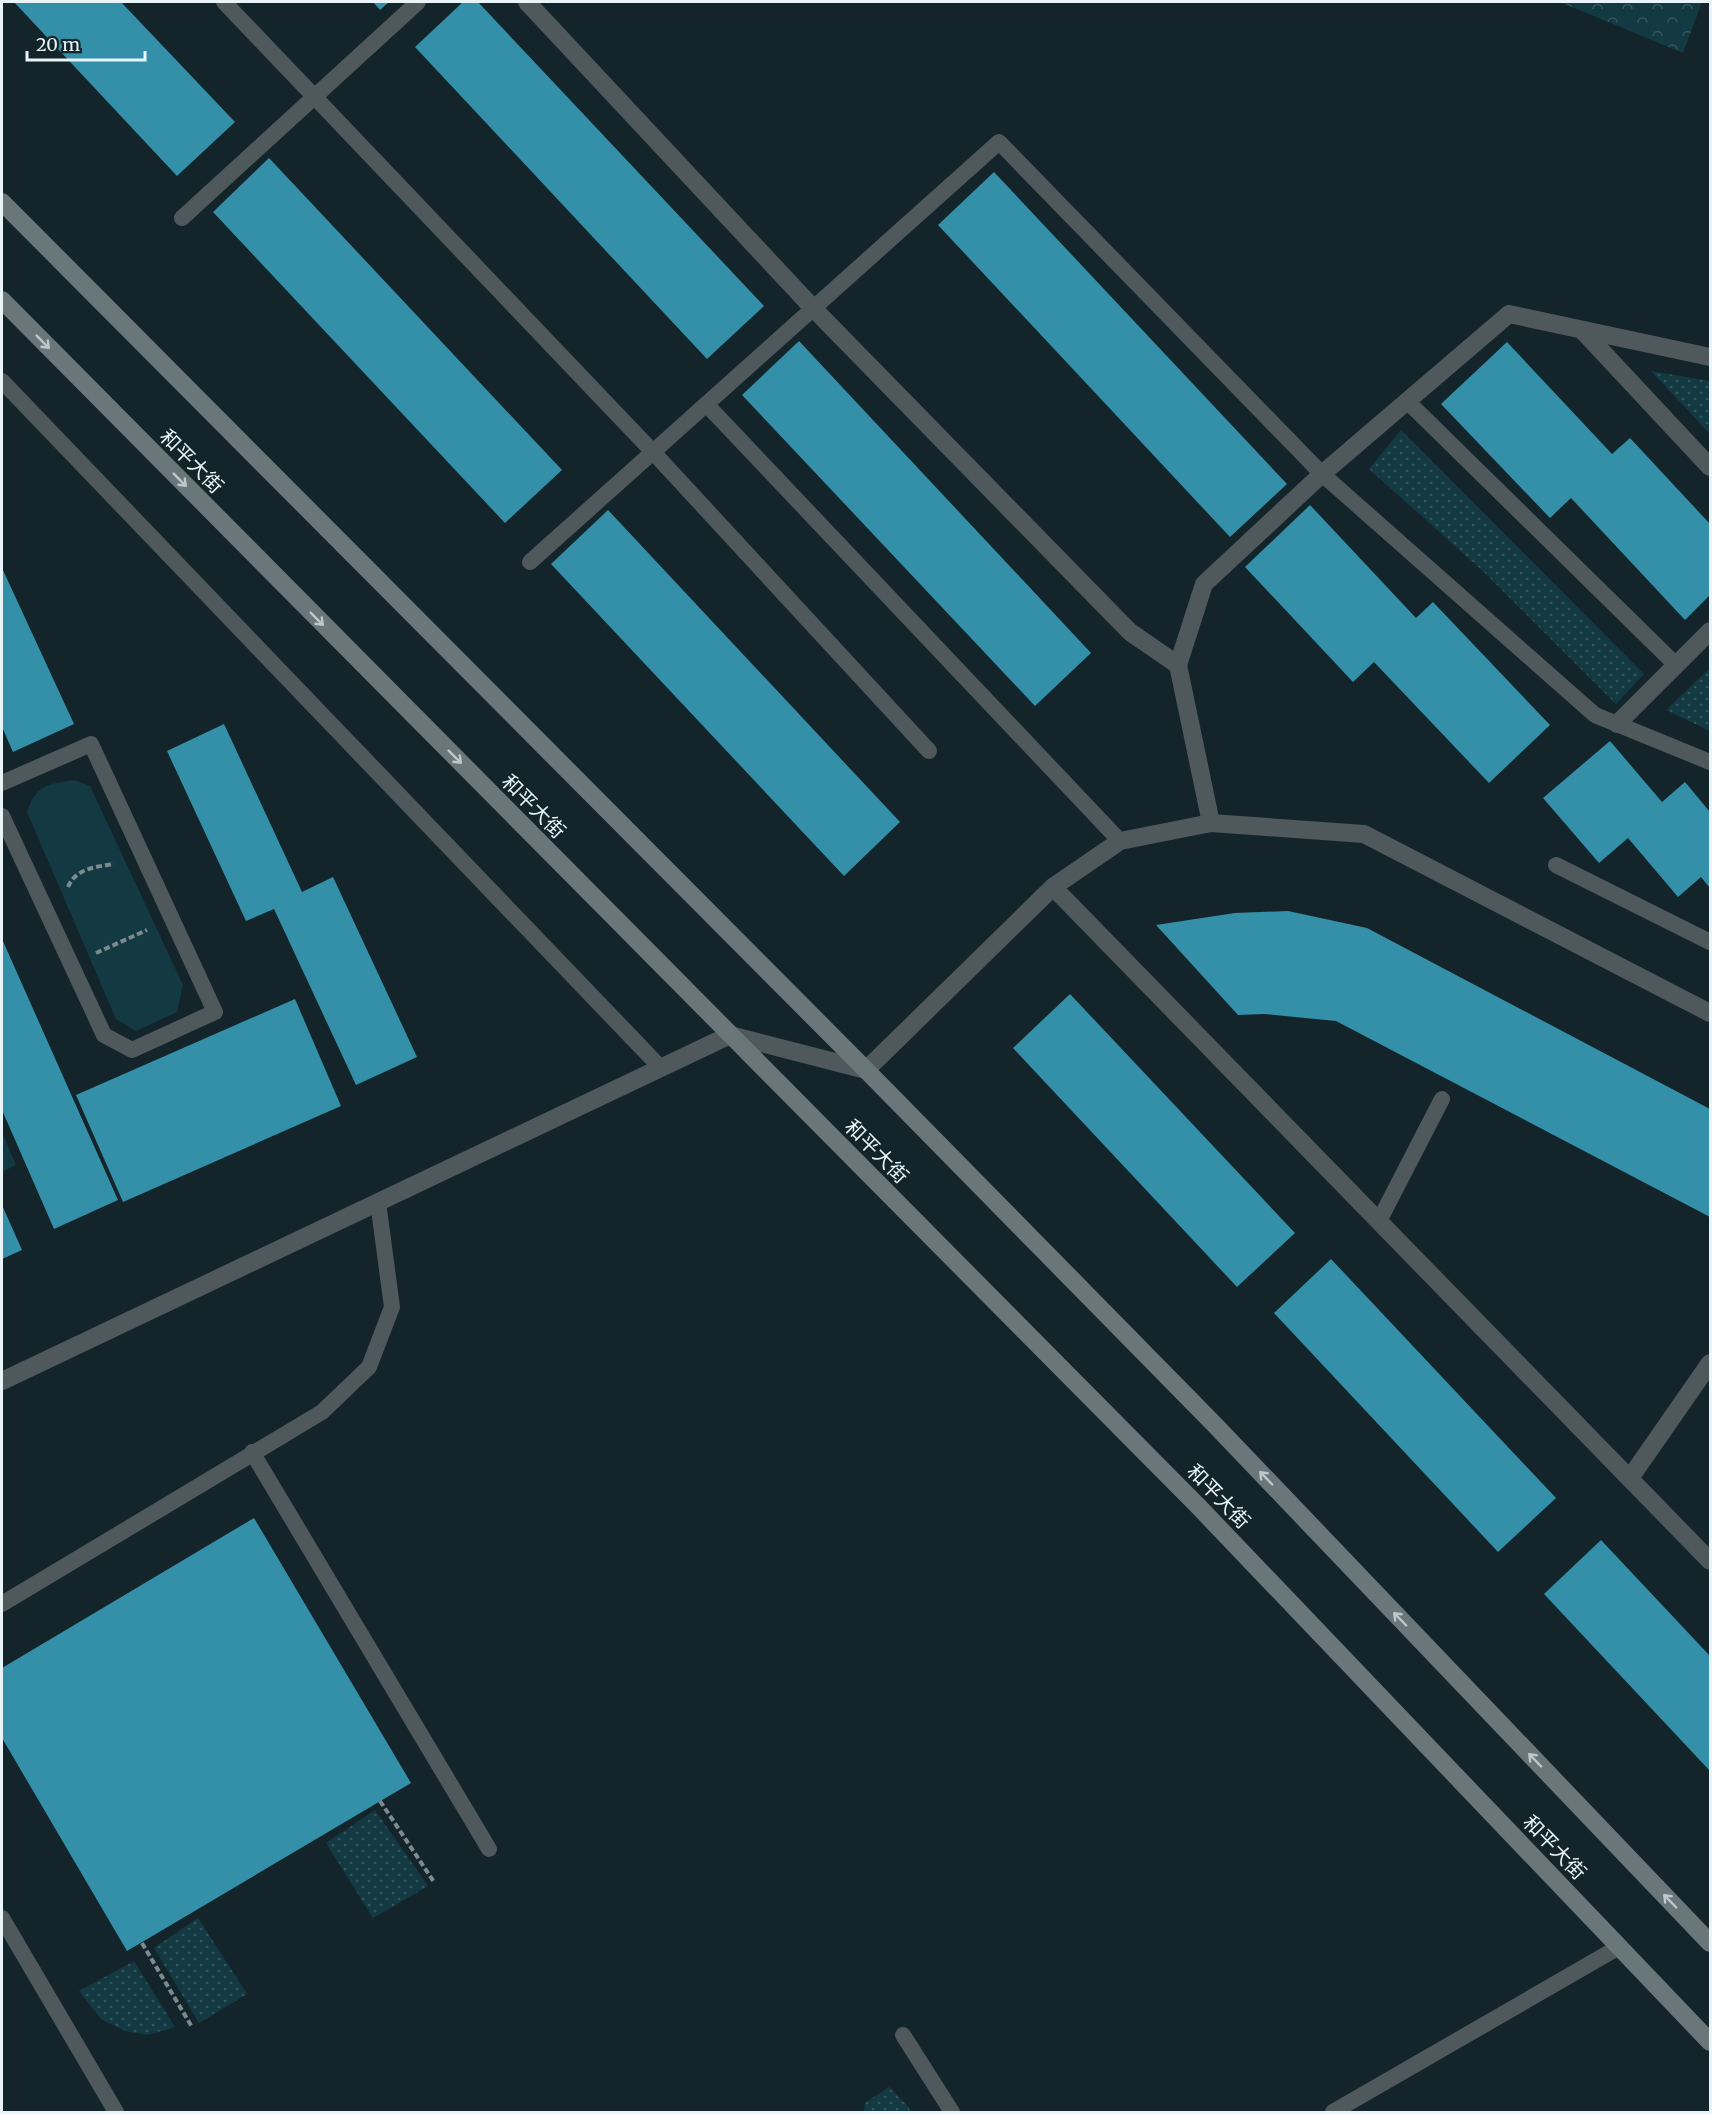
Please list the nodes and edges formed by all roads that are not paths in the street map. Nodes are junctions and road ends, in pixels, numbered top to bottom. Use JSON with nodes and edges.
{"nodes":[{"id":1,"x":225,"y":2,"type":"edge"},
{"id":2,"x":418,"y":2,"type":"edge"},
{"id":3,"x":526,"y":2,"type":"edge"},
{"id":4,"x":315,"y":96,"type":"junction"},
{"id":5,"x":2,"y":202,"type":"edge"},
{"id":6,"x":182,"y":218,"type":"dead end"},
{"id":7,"x":2,"y":300,"type":"edge"},
{"id":8,"x":812,"y":307,"type":"junction"},
{"id":9,"x":1582,"y":330,"type":"junction"},
{"id":10,"x":1710,"y":357,"type":"edge"},
{"id":11,"x":2,"y":381,"type":"edge"},
{"id":12,"x":1407,"y":401,"type":"junction"},
{"id":13,"x":706,"y":404,"type":"junction"},
{"id":14,"x":653,"y":452,"type":"junction"},
{"id":15,"x":1710,"y":467,"type":"edge"},
{"id":16,"x":1322,"y":474,"type":"junction"},
{"id":17,"x":530,"y":562,"type":"dead end"},
{"id":18,"x":1710,"y":631,"type":"edge"},
{"id":19,"x":1178,"y":665,"type":"junction"},
{"id":20,"x":1676,"y":665,"type":"junction"},
{"id":21,"x":1617,"y":724,"type":"junction"},
{"id":22,"x":929,"y":751,"type":"dead end"},
{"id":23,"x":1710,"y":762,"type":"edge"},
{"id":24,"x":2,"y":783,"type":"edge"},
{"id":25,"x":2,"y":816,"type":"edge"},
{"id":26,"x":1211,"y":823,"type":"junction"},
{"id":27,"x":1120,"y":841,"type":"junction"},
{"id":28,"x":1556,"y":865,"type":"dead end"},
{"id":29,"x":1053,"y":887,"type":"junction"},
{"id":30,"x":1710,"y":942,"type":"edge"},
{"id":31,"x":1710,"y":1013,"type":"edge"},
{"id":32,"x":730,"y":1035,"type":"junction"},
{"id":33,"x":661,"y":1068,"type":"junction"},
{"id":34,"x":866,"y":1070,"type":"junction"},
{"id":35,"x":1442,"y":1099,"type":"dead end"},
{"id":36,"x":378,"y":1203,"type":"junction"},
{"id":37,"x":1379,"y":1221,"type":"junction"},
{"id":38,"x":1710,"y":1363,"type":"edge"},
{"id":39,"x":2,"y":1381,"type":"edge"},
{"id":40,"x":252,"y":1452,"type":"junction"},
{"id":41,"x":1630,"y":1478,"type":"junction"},
{"id":42,"x":1710,"y":1561,"type":"edge"},
{"id":43,"x":2,"y":1604,"type":"edge"},
{"id":44,"x":489,"y":1849,"type":"dead end"},
{"id":45,"x":2,"y":1918,"type":"edge"},
{"id":46,"x":1710,"y":1943,"type":"edge"},
{"id":47,"x":1619,"y":1947,"type":"junction"},
{"id":48,"x":903,"y":2036,"type":"dead end"},
{"id":49,"x":1710,"y":2042,"type":"edge"},
{"id":50,"x":116,"y":2112,"type":"edge"},
{"id":51,"x":952,"y":2112,"type":"edge"},
{"id":52,"x":1334,"y":2112,"type":"edge"}],
"edges":[{"from":1,"to":4,"type":"lane"},
{"from":2,"to":4,"type":"lane"},
{"from":3,"to":8,"type":"street"},
{"from":4,"to":6,"type":"lane"},
{"from":4,"to":14,"type":"lane"},
{"from":5,"to":34,"type":"main road"},
{"from":7,"to":32,"type":"main road","name":"和平大街","one_way":true},
{"from":8,"to":13,"type":"lane"},
{"from":8,"to":16,"type":"lane"},
{"from":8,"to":19,"type":"street"},
{"from":9,"to":10,"type":"street"},
{"from":9,"to":12,"type":"street"},
{"from":9,"to":15,"type":"street"},
{"from":11,"to":33,"type":"lane"},
{"from":12,"to":16,"type":"street"},
{"from":12,"to":20,"type":"lane"},
{"from":13,"to":14,"type":"lane"},
{"from":13,"to":27,"type":"lane"},
{"from":14,"to":17,"type":"lane"},
{"from":14,"to":22,"type":"lane"},
{"from":16,"to":19,"type":"street"},
{"from":16,"to":21,"type":"lane"},
{"from":18,"to":20,"type":"street"},
{"from":19,"to":26,"type":"street"},
{"from":20,"to":21,"type":"street"},
{"from":21,"to":23,"type":"lane"},
{"from":24,"to":25,"type":"lane"},
{"from":26,"to":27,"type":"street"},
{"from":26,"to":31,"type":"street"},
{"from":27,"to":29,"type":"street"},
{"from":28,"to":30,"type":"lane"},
{"from":29,"to":34,"type":"street"},
{"from":29,"to":37,"type":"street"},
{"from":32,"to":33,"type":"street"},
{"from":32,"to":34,"type":"street"},
{"from":32,"to":47,"type":"main road","name":"和平大街"},
{"from":33,"to":36,"type":"street"},
{"from":46,"to":34,"type":"main road","one_way":true},
{"from":35,"to":37,"type":"lane"},
{"from":36,"to":39,"type":"street"},
{"from":36,"to":40,"type":"lane"},
{"from":37,"to":41,"type":"street"},
{"from":38,"to":41,"type":"street"},
{"from":40,"to":43,"type":"lane"},
{"from":40,"to":44,"type":"lane"},
{"from":41,"to":42,"type":"street"},
{"from":45,"to":50,"type":"lane"},
{"from":47,"to":49,"type":"main road","name":"和平大街"},
{"from":47,"to":52,"type":"lane"},
{"from":48,"to":51,"type":"lane"}]}
